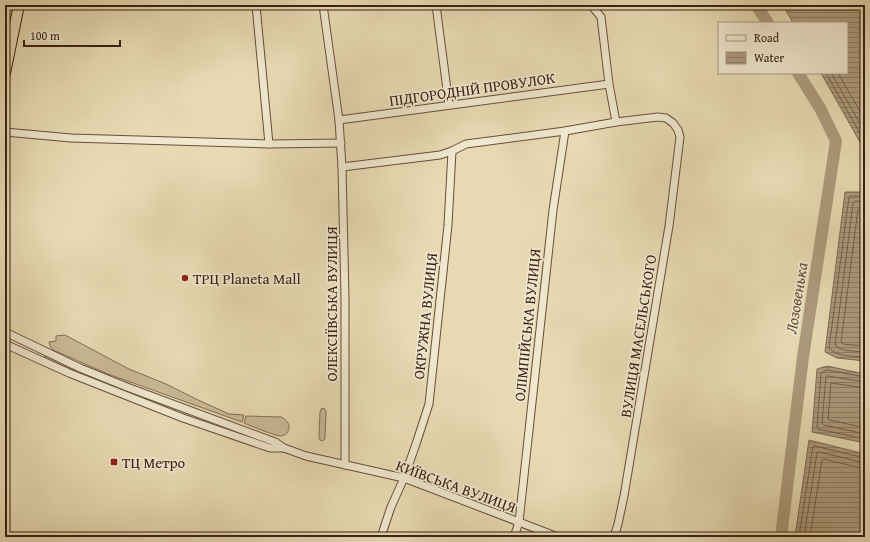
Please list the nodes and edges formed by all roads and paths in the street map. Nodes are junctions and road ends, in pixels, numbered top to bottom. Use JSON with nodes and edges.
{"nodes":[{"id":1,"x":19,"y":5,"type":"edge"},
{"id":2,"x":256,"y":5,"type":"edge"},
{"id":3,"x":323,"y":5,"type":"edge"},
{"id":4,"x":436,"y":5,"type":"edge"},
{"id":5,"x":591,"y":5,"type":"edge"},
{"id":6,"x":5,"y":73,"type":"edge"},
{"id":7,"x":609,"y":84,"type":"junction"},
{"id":8,"x":449,"y":105,"type":"junction"},
{"id":9,"x":339,"y":120,"type":"junction"},
{"id":10,"x":616,"y":122,"type":"junction"},
{"id":11,"x":564,"y":131,"type":"junction"},
{"id":12,"x":5,"y":132,"type":"edge"},
{"id":13,"x":340,"y":143,"type":"junction"},
{"id":14,"x":269,"y":144,"type":"junction"},
{"id":15,"x":452,"y":151,"type":"junction"},
{"id":16,"x":342,"y":167,"type":"junction"},
{"id":17,"x":5,"y":332,"type":"edge"},
{"id":18,"x":5,"y":344,"type":"edge"},
{"id":19,"x":31,"y":345,"type":"junction"},
{"id":20,"x":28,"y":354,"type":"junction"},
{"id":21,"x":284,"y":448,"type":"junction"},
{"id":22,"x":344,"y":465,"type":"junction"},
{"id":23,"x":404,"y":478,"type":"junction"},
{"id":24,"x":519,"y":522,"type":"junction"},
{"id":25,"x":381,"y":537,"type":"edge"},
{"id":26,"x":514,"y":537,"type":"edge"},
{"id":27,"x":558,"y":537,"type":"edge"},
{"id":28,"x":614,"y":537,"type":"edge"}],
"edges":[{"from":1,"to":6,"type":"highway"},
{"from":2,"to":14,"type":"street"},
{"from":3,"to":9,"type":"street","name":"ОЛЕКСІЇВСЬКА ВУЛИЦЯ"},
{"from":4,"to":8,"type":"street"},
{"from":5,"to":7,"type":"street"},
{"from":7,"to":8,"type":"street","name":"ПІДГОРОДНІЙ ПРОВУЛОК"},
{"from":7,"to":10,"type":"street"},
{"from":8,"to":9,"type":"street","name":"ПІДГОРОДНІЙ ПРОВУЛОК"},
{"from":9,"to":13,"type":"street","name":"ОЛЕКСІЇВСЬКА ВУЛИЦЯ"},
{"from":10,"to":11,"type":"street"},
{"from":10,"to":28,"type":"street","name":"ВУЛИЦЯ МАСЕЛЬСЬКОГО"},
{"from":11,"to":15,"type":"street"},
{"from":11,"to":24,"type":"street","name":"ОЛІМПІЙСЬКА ВУЛИЦЯ"},
{"from":12,"to":14,"type":"street"},
{"from":13,"to":14,"type":"street"},
{"from":13,"to":16,"type":"street","name":"ОЛЕКСІЇВСЬКА ВУЛИЦЯ"},
{"from":15,"to":16,"type":"street"},
{"from":15,"to":23,"type":"street","name":"ОКРУЖНА ВУЛИЦЯ"},
{"from":16,"to":22,"type":"street","name":"ОЛЕКСІЇВСЬКА ВУЛИЦЯ"},
{"from":17,"to":19,"type":"street"},
{"from":18,"to":20,"type":"street"},
{"from":19,"to":20,"type":"street"},
{"from":19,"to":21,"type":"street"},
{"from":20,"to":21,"type":"street"},
{"from":21,"to":22,"type":"street","name":"КИЇВСЬКА ВУЛИЦЯ"},
{"from":22,"to":23,"type":"street","name":"КИЇВСЬКА ВУЛИЦЯ"},
{"from":23,"to":24,"type":"street","name":"КИЇВСЬКА ВУЛИЦЯ"},
{"from":23,"to":25,"type":"street","name":"ОКРУЖНА ВУЛИЦЯ"},
{"from":24,"to":26,"type":"street","name":"ОЛІМПІЙСЬКА ВУЛИЦЯ"},
{"from":24,"to":27,"type":"street","name":"КИЇВСЬКА ВУЛИЦЯ"}]}
